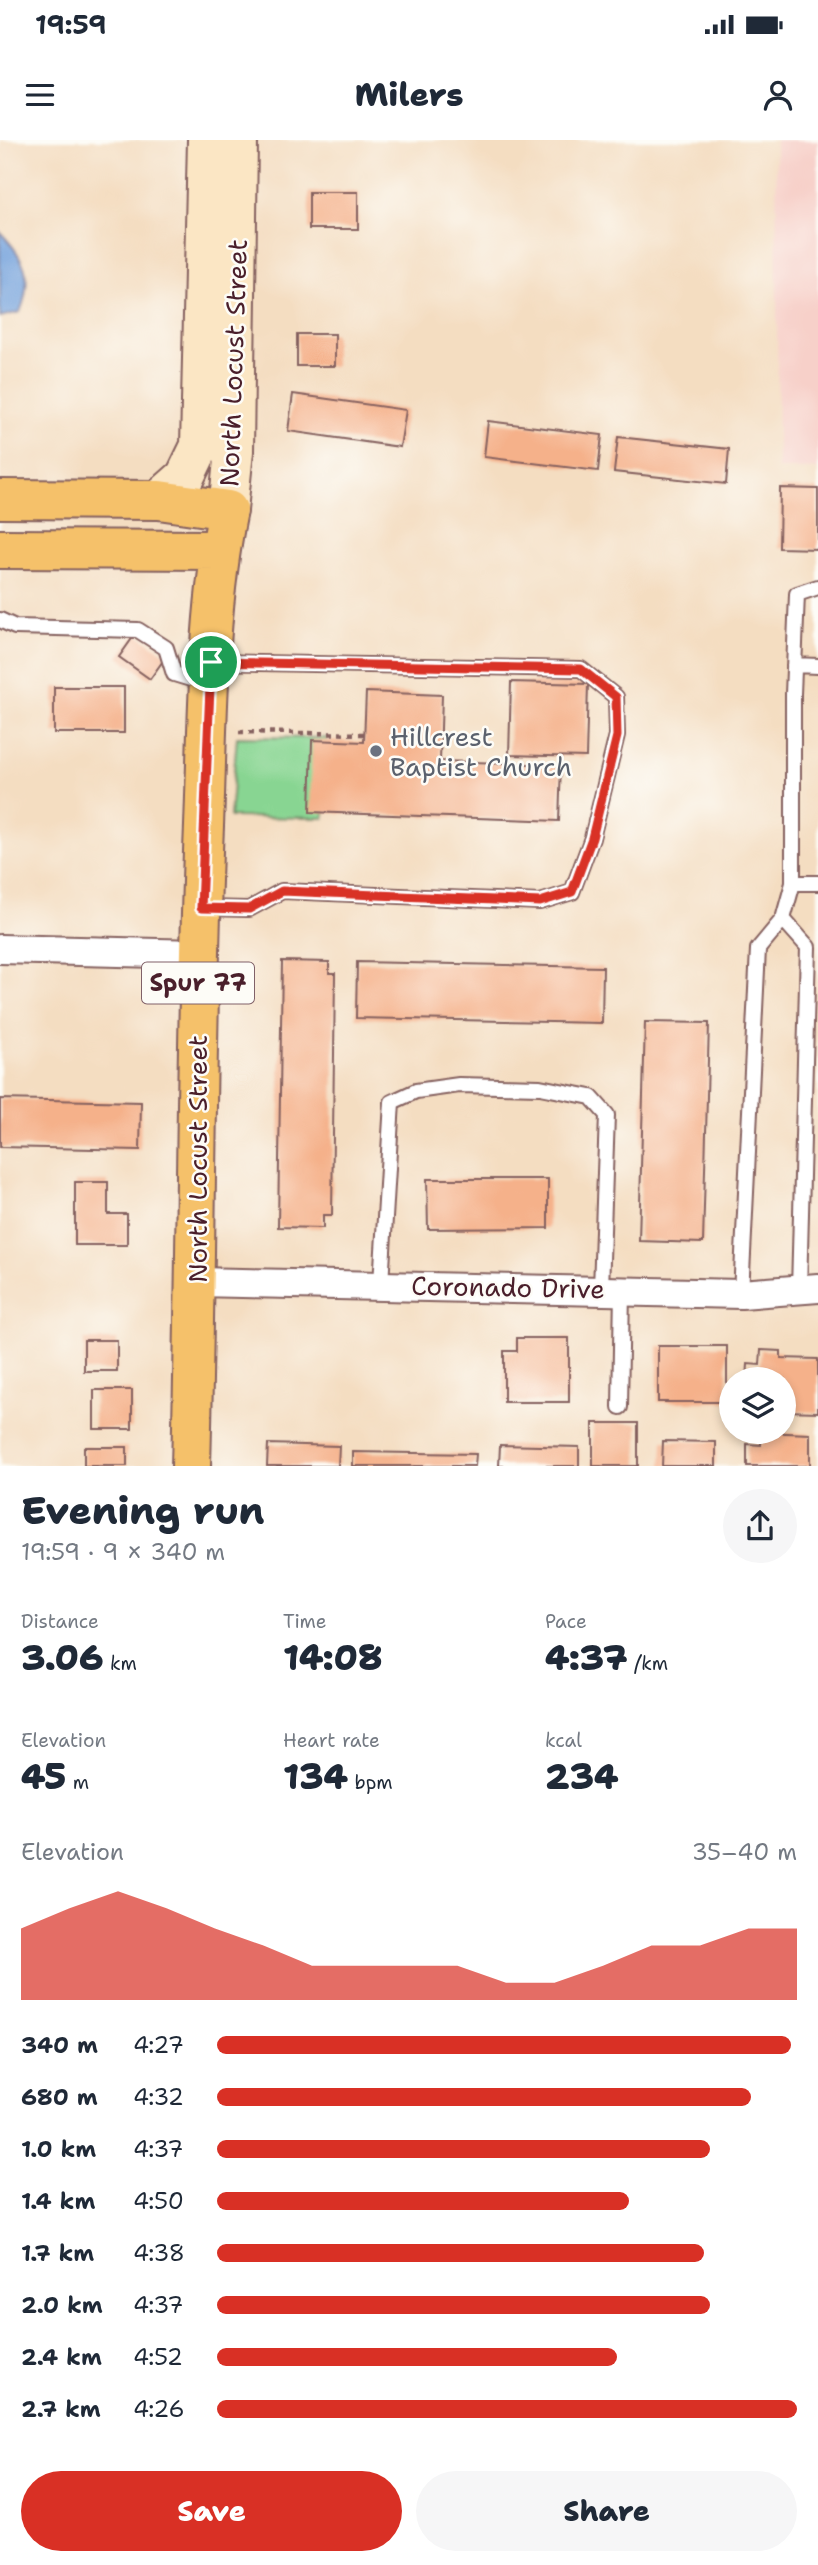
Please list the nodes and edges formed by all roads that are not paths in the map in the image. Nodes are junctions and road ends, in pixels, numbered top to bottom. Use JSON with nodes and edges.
{"nodes":[{"id":1,"x":207,"y":140,"type":"edge"},
{"id":2,"x":238,"y":140,"type":"edge"},
{"id":3,"x":0,"y":499,"type":"edge"},
{"id":4,"x":159,"y":500,"type":"junction"},
{"id":5,"x":228,"y":510,"type":"junction"},
{"id":6,"x":0,"y":549,"type":"edge"},
{"id":7,"x":220,"y":550,"type":"junction"},
{"id":8,"x":818,"y":587,"type":"edge"},
{"id":9,"x":0,"y":620,"type":"edge"},
{"id":10,"x":794,"y":665,"type":"junction"},
{"id":11,"x":818,"y":666,"type":"edge"},
{"id":12,"x":210,"y":673,"type":"junction"},
{"id":13,"x":793,"y":883,"type":"junction"},
{"id":14,"x":818,"y":883,"type":"edge"},
{"id":15,"x":201,"y":908,"type":"junction"},
{"id":16,"x":783,"y":919,"type":"junction"},
{"id":17,"x":0,"y":949,"type":"edge"},
{"id":18,"x":198,"y":954,"type":"junction"},
{"id":19,"x":813,"y":976,"type":"edge"},
{"id":20,"x":197,"y":1282,"type":"junction"},
{"id":21,"x":381,"y":1284,"type":"junction"},
{"id":22,"x":612,"y":1289,"type":"junction"},
{"id":23,"x":809,"y":1289,"type":"edge"},
{"id":24,"x":741,"y":1294,"type":"junction"},
{"id":25,"x":620,"y":1407,"type":"dead end"},
{"id":26,"x":191,"y":1466,"type":"edge"}],
"edges":[{"from":1,"to":4,"type":"main road"},
{"from":2,"to":5,"type":"main road","name":"North Locust Street"},
{"from":3,"to":4,"type":"main road"},
{"from":4,"to":5,"type":"main road"},
{"from":5,"to":7,"type":"main road","name":"North Locust Street","number":"Spur 77"},
{"from":6,"to":7,"type":"main road"},
{"from":7,"to":12,"type":"main road","name":"North Locust Street","number":"Spur 77"},
{"from":8,"to":10,"type":"lane"},
{"from":9,"to":12,"type":"lane"},
{"from":10,"to":11,"type":"lane"},
{"from":10,"to":13,"type":"lane"},
{"from":12,"to":15,"type":"main road","name":"North Locust Street","number":"Spur 77"},
{"from":12,"to":15,"type":"lane"},
{"from":13,"to":14,"type":"lane"},
{"from":13,"to":16,"type":"lane"},
{"from":15,"to":18,"type":"main road","name":"North Locust Street","number":"Spur 77"},
{"from":16,"to":19,"type":"lane"},
{"from":16,"to":24,"type":"lane"},
{"from":17,"to":18,"type":"street"},
{"from":18,"to":20,"type":"main road","name":"North Locust Street","number":"Spur 77"},
{"from":19,"to":23,"type":"lane"},
{"from":20,"to":21,"type":"street","name":"Coronado Drive"},
{"from":20,"to":26,"type":"main road","name":"North Locust Street","number":"Spur 77"},
{"from":21,"to":22,"type":"street","name":"Coronado Drive"},
{"from":21,"to":22,"type":"lane"},
{"from":22,"to":24,"type":"street","name":"Coronado Drive"},
{"from":22,"to":25,"type":"lane"},
{"from":23,"to":24,"type":"street","name":"Coronado Drive"}]}
